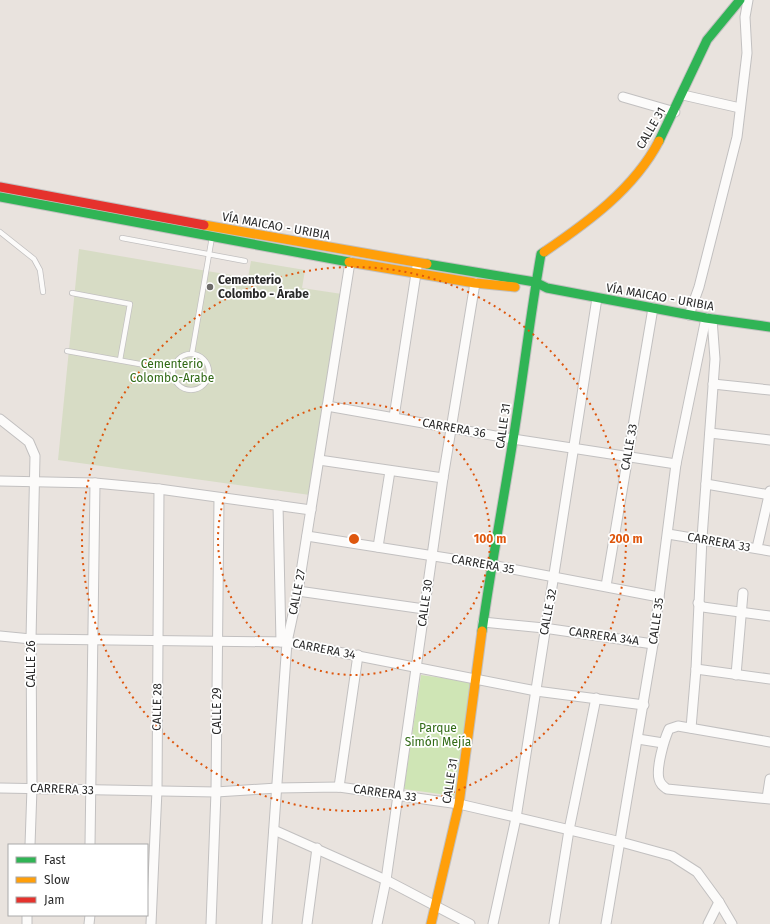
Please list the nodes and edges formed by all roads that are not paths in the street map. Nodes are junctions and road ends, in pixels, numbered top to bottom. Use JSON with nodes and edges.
{"nodes":[{"id":1,"x":740,"y":0,"type":"edge"},
{"id":2,"x":748,"y":0,"type":"edge"},
{"id":3,"x":683,"y":95,"type":"junction"},
{"id":4,"x":623,"y":97,"type":"dead end"},
{"id":5,"x":740,"y":108,"type":"junction"},
{"id":6,"x":674,"y":112,"type":"junction"},
{"id":7,"x":0,"y":187,"type":"edge"},
{"id":8,"x":0,"y":197,"type":"edge"},
{"id":9,"x":214,"y":227,"type":"junction"},
{"id":10,"x":0,"y":232,"type":"edge"},
{"id":11,"x":212,"y":237,"type":"junction"},
{"id":12,"x":122,"y":238,"type":"dead end"},
{"id":13,"x":209,"y":254,"type":"junction"},
{"id":14,"x":245,"y":261,"type":"dead end"},
{"id":15,"x":350,"y":262,"type":"junction"},
{"id":16,"x":417,"y":269,"type":"junction"},
{"id":17,"x":475,"y":283,"type":"junction"},
{"id":18,"x":535,"y":286,"type":"junction"},
{"id":19,"x":43,"y":292,"type":"dead end"},
{"id":20,"x":72,"y":293,"type":"dead end"},
{"id":21,"x":597,"y":298,"type":"junction"},
{"id":22,"x":653,"y":308,"type":"junction"},
{"id":23,"x":689,"y":315,"type":"junction"},
{"id":24,"x":709,"y":319,"type":"junction"},
{"id":25,"x":770,"y":327,"type":"edge"},
{"id":26,"x":67,"y":351,"type":"dead end"},
{"id":27,"x":192,"y":353,"type":"junction"},
{"id":28,"x":120,"y":360,"type":"junction"},
{"id":29,"x":173,"y":370,"type":"junction"},
{"id":30,"x":713,"y":384,"type":"junction"},
{"id":31,"x":770,"y":390,"type":"edge"},
{"id":32,"x":327,"y":406,"type":"junction"},
{"id":33,"x":394,"y":417,"type":"junction"},
{"id":34,"x":0,"y":419,"type":"edge"},
{"id":35,"x":452,"y":427,"type":"junction"},
{"id":36,"x":710,"y":433,"type":"junction"},
{"id":37,"x":513,"y":439,"type":"junction"},
{"id":38,"x":770,"y":440,"type":"edge"},
{"id":39,"x":573,"y":449,"type":"junction"},
{"id":40,"x":627,"y":456,"type":"junction"},
{"id":41,"x":319,"y":460,"type":"junction"},
{"id":42,"x":676,"y":464,"type":"junction"},
{"id":43,"x":390,"y":471,"type":"junction"},
{"id":44,"x":442,"y":478,"type":"junction"},
{"id":45,"x":0,"y":481,"type":"edge"},
{"id":46,"x":34,"y":482,"type":"junction"},
{"id":47,"x":95,"y":483,"type":"junction"},
{"id":48,"x":706,"y":484,"type":"junction"},
{"id":49,"x":159,"y":489,"type":"junction"},
{"id":50,"x":770,"y":493,"type":"edge"},
{"id":51,"x":219,"y":498,"type":"junction"},
{"id":52,"x":278,"y":506,"type":"junction"},
{"id":53,"x":311,"y":510,"type":"junction"},
{"id":54,"x":668,"y":534,"type":"junction"},
{"id":55,"x":307,"y":536,"type":"junction"},
{"id":56,"x":702,"y":538,"type":"junction"},
{"id":57,"x":378,"y":547,"type":"junction"},
{"id":58,"x":757,"y":548,"type":"junction"},
{"id":59,"x":770,"y":551,"type":"edge"},
{"id":60,"x":432,"y":555,"type":"junction"},
{"id":61,"x":491,"y":565,"type":"junction"},
{"id":62,"x":554,"y":578,"type":"junction"},
{"id":63,"x":606,"y":586,"type":"junction"},
{"id":64,"x":298,"y":591,"type":"junction"},
{"id":65,"x":743,"y":594,"type":"dead end"},
{"id":66,"x":659,"y":597,"type":"junction"},
{"id":67,"x":698,"y":603,"type":"junction"},
{"id":68,"x":424,"y":609,"type":"junction"},
{"id":69,"x":743,"y":612,"type":"junction"},
{"id":70,"x":770,"y":616,"type":"edge"},
{"id":71,"x":483,"y":622,"type":"junction"},
{"id":72,"x":544,"y":628,"type":"junction"},
{"id":73,"x":0,"y":636,"type":"edge"},
{"id":74,"x":31,"y":640,"type":"junction"},
{"id":75,"x":93,"y":640,"type":"junction"},
{"id":76,"x":158,"y":640,"type":"junction"},
{"id":77,"x":217,"y":641,"type":"junction"},
{"id":78,"x":284,"y":642,"type":"junction"},
{"id":79,"x":653,"y":644,"type":"junction"},
{"id":80,"x":358,"y":655,"type":"junction"},
{"id":81,"x":415,"y":668,"type":"junction"},
{"id":82,"x":696,"y":670,"type":"junction"},
{"id":83,"x":736,"y":675,"type":"junction"},
{"id":84,"x":770,"y":679,"type":"edge"},
{"id":85,"x":477,"y":680,"type":"junction"},
{"id":86,"x":536,"y":690,"type":"junction"},
{"id":87,"x":596,"y":698,"type":"junction"},
{"id":88,"x":644,"y":705,"type":"junction"},
{"id":89,"x":691,"y":728,"type":"junction"},
{"id":90,"x":638,"y":739,"type":"junction"},
{"id":91,"x":770,"y":742,"type":"edge"},
{"id":92,"x":663,"y":743,"type":"junction"},
{"id":93,"x":770,"y":779,"type":"edge"},
{"id":94,"x":339,"y":787,"type":"junction"},
{"id":95,"x":0,"y":788,"type":"edge"},
{"id":96,"x":32,"y":788,"type":"junction"},
{"id":97,"x":278,"y":788,"type":"junction"},
{"id":98,"x":91,"y":790,"type":"junction"},
{"id":99,"x":156,"y":790,"type":"junction"},
{"id":100,"x":216,"y":792,"type":"junction"},
{"id":101,"x":398,"y":794,"type":"junction"},
{"id":102,"x":768,"y":799,"type":"edge"},
{"id":103,"x":459,"y":804,"type":"junction"},
{"id":104,"x":516,"y":818,"type":"junction"},
{"id":105,"x":274,"y":830,"type":"junction"},
{"id":106,"x":569,"y":830,"type":"junction"},
{"id":107,"x":621,"y":842,"type":"junction"},
{"id":108,"x":30,"y":844,"type":"edge"},
{"id":109,"x":90,"y":844,"type":"edge"},
{"id":110,"x":316,"y":848,"type":"junction"},
{"id":111,"x":386,"y":880,"type":"junction"},
{"id":112,"x":719,"y":902,"type":"junction"},
{"id":113,"x":435,"y":905,"type":"junction"},
{"id":114,"x":151,"y":924,"type":"edge"},
{"id":115,"x":211,"y":924,"type":"edge"},
{"id":116,"x":267,"y":924,"type":"edge"},
{"id":117,"x":307,"y":924,"type":"edge"},
{"id":118,"x":377,"y":924,"type":"edge"},
{"id":119,"x":431,"y":924,"type":"edge"},
{"id":120,"x":470,"y":924,"type":"edge"},
{"id":121,"x":493,"y":924,"type":"edge"},
{"id":122,"x":554,"y":924,"type":"edge"},
{"id":123,"x":606,"y":924,"type":"edge"},
{"id":124,"x":708,"y":924,"type":"edge"},
{"id":125,"x":732,"y":924,"type":"edge"}],
"edges":[{"from":1,"to":3,"type":"street","name":"CALLE 31"},
{"from":2,"to":5,"type":"street"},
{"from":3,"to":5,"type":"street"},
{"from":3,"to":6,"type":"street","name":"CALLE 31"},
{"from":4,"to":6,"type":"street"},
{"from":5,"to":23,"type":"street"},
{"from":6,"to":18,"type":"street","name":"CALLE 31"},
{"from":7,"to":9,"type":"street","name":"VÍA MAICAO - URIBIA"},
{"from":8,"to":11,"type":"street","name":"VÍA MAICAO - URIBIA"},
{"from":9,"to":11,"type":"lane"},
{"from":9,"to":16,"type":"street","name":"VÍA MAICAO - URIBIA"},
{"from":10,"to":19,"type":"lane"},
{"from":11,"to":13,"type":"lane"},
{"from":11,"to":15,"type":"street","name":"VÍA MAICAO - URIBIA"},
{"from":12,"to":13,"type":"lane"},
{"from":13,"to":14,"type":"lane"},
{"from":13,"to":27,"type":"lane"},
{"from":15,"to":16,"type":"street","name":"VÍA MAICAO - URIBIA"},
{"from":15,"to":32,"type":"street","name":"CALLE 27"},
{"from":16,"to":17,"type":"street","name":"VÍA MAICAO - URIBIA"},
{"from":16,"to":18,"type":"street","name":"VÍA MAICAO - URIBIA"},
{"from":16,"to":33,"type":"street"},
{"from":17,"to":18,"type":"street","name":"VÍA MAICAO - URIBIA"},
{"from":17,"to":35,"type":"street","name":"CALLE 30"},
{"from":18,"to":21,"type":"street","name":"VÍA MAICAO - URIBIA"},
{"from":18,"to":37,"type":"street","name":"CALLE 31"},
{"from":20,"to":28,"type":"lane"},
{"from":21,"to":22,"type":"street","name":"VÍA MAICAO - URIBIA"},
{"from":21,"to":39,"type":"street","name":"CALLE 32"},
{"from":22,"to":23,"type":"street","name":"VÍA MAICAO - URIBIA"},
{"from":22,"to":40,"type":"street","name":"CALLE 33"},
{"from":23,"to":24,"type":"street","name":"VÍA MAICAO - URIBIA"},
{"from":24,"to":25,"type":"street","name":"VÍA MAICAO - URIBIA"},
{"from":24,"to":30,"type":"street"},
{"from":24,"to":42,"type":"street","name":"CALLE 35"},
{"from":26,"to":28,"type":"lane"},
{"from":27,"to":29,"type":"lane"},
{"from":27,"to":29,"type":"lane"},
{"from":28,"to":29,"type":"lane"},
{"from":30,"to":31,"type":"street"},
{"from":30,"to":36,"type":"street"},
{"from":32,"to":33,"type":"street","name":"CARRERA 36"},
{"from":32,"to":41,"type":"street","name":"CALLE 27"},
{"from":33,"to":35,"type":"street","name":"CARRERA 36"},
{"from":34,"to":46,"type":"street","name":"CALLE 26"},
{"from":35,"to":37,"type":"street","name":"CARRERA 36"},
{"from":35,"to":44,"type":"street","name":"CALLE 30"},
{"from":36,"to":38,"type":"street"},
{"from":36,"to":48,"type":"street"},
{"from":37,"to":39,"type":"street","name":"CARRERA 36"},
{"from":37,"to":61,"type":"street","name":"CALLE 31"},
{"from":39,"to":40,"type":"street","name":"CARRERA 36"},
{"from":39,"to":62,"type":"street","name":"CALLE 32"},
{"from":40,"to":42,"type":"street","name":"CARRERA 36"},
{"from":40,"to":63,"type":"street","name":"CALLE 33"},
{"from":41,"to":43,"type":"street"},
{"from":41,"to":53,"type":"street","name":"CALLE 27"},
{"from":42,"to":54,"type":"street","name":"CALLE 35"},
{"from":43,"to":44,"type":"street"},
{"from":43,"to":57,"type":"street"},
{"from":44,"to":60,"type":"street","name":"CALLE 30"},
{"from":45,"to":46,"type":"street"},
{"from":46,"to":47,"type":"street"},
{"from":46,"to":74,"type":"street","name":"CALLE 26"},
{"from":47,"to":49,"type":"street"},
{"from":47,"to":75,"type":"street"},
{"from":48,"to":50,"type":"street"},
{"from":48,"to":56,"type":"street"},
{"from":49,"to":51,"type":"street"},
{"from":49,"to":76,"type":"street","name":"CALLE 28"},
{"from":50,"to":58,"type":"street"},
{"from":51,"to":52,"type":"street"},
{"from":51,"to":77,"type":"street","name":"CALLE 29"},
{"from":52,"to":53,"type":"street"},
{"from":52,"to":78,"type":"street"},
{"from":53,"to":55,"type":"street","name":"CALLE 27"},
{"from":54,"to":56,"type":"street","name":"CARRERA 33"},
{"from":54,"to":66,"type":"street","name":"CALLE 35"},
{"from":55,"to":57,"type":"street","name":"CARRERA 35"},
{"from":55,"to":64,"type":"street","name":"CALLE 27"},
{"from":56,"to":58,"type":"street","name":"CARRERA 33"},
{"from":56,"to":67,"type":"street"},
{"from":57,"to":60,"type":"street","name":"CARRERA 35"},
{"from":58,"to":59,"type":"street","name":"CARRERA 33"},
{"from":60,"to":61,"type":"street","name":"CARRERA 35"},
{"from":60,"to":68,"type":"street","name":"CALLE 30"},
{"from":61,"to":62,"type":"street","name":"CARRERA 35"},
{"from":61,"to":71,"type":"street","name":"CALLE 31"},
{"from":62,"to":63,"type":"street","name":"CARRERA 35"},
{"from":62,"to":72,"type":"street","name":"CALLE 32"},
{"from":63,"to":66,"type":"street","name":"CARRERA 35"},
{"from":64,"to":68,"type":"street"},
{"from":64,"to":78,"type":"street","name":"CALLE 27"},
{"from":65,"to":69,"type":"street"},
{"from":66,"to":79,"type":"street","name":"CALLE 35"},
{"from":67,"to":69,"type":"street"},
{"from":67,"to":82,"type":"street"},
{"from":68,"to":81,"type":"street","name":"CALLE 30"},
{"from":69,"to":70,"type":"street"},
{"from":69,"to":83,"type":"street"},
{"from":71,"to":72,"type":"street","name":"CARRERA 34A"},
{"from":71,"to":85,"type":"street","name":"CALLE 31"},
{"from":72,"to":79,"type":"street","name":"CARRERA 34A"},
{"from":72,"to":86,"type":"street","name":"CALLE 32"},
{"from":73,"to":74,"type":"street","name":"CARRERA 34"},
{"from":74,"to":75,"type":"street","name":"CARRERA 34"},
{"from":74,"to":96,"type":"street","name":"CALLE 26"},
{"from":75,"to":76,"type":"street","name":"CARRERA 34"},
{"from":75,"to":98,"type":"street"},
{"from":76,"to":77,"type":"street","name":"CARRERA 34"},
{"from":76,"to":99,"type":"street","name":"CALLE 28"},
{"from":77,"to":78,"type":"street","name":"CARRERA 34"},
{"from":77,"to":100,"type":"street","name":"CALLE 29"},
{"from":78,"to":80,"type":"street","name":"CARRERA 34"},
{"from":78,"to":97,"type":"street","name":"CALLE 27"},
{"from":79,"to":88,"type":"street","name":"CALLE 35"},
{"from":80,"to":81,"type":"street","name":"CARRERA 34"},
{"from":80,"to":94,"type":"street"},
{"from":81,"to":85,"type":"street","name":"CARRERA 34"},
{"from":81,"to":101,"type":"street","name":"CALLE 30"},
{"from":82,"to":83,"type":"street"},
{"from":82,"to":89,"type":"street"},
{"from":83,"to":84,"type":"street"},
{"from":85,"to":86,"type":"street","name":"CARRERA 34"},
{"from":85,"to":103,"type":"street","name":"CALLE 31"},
{"from":86,"to":87,"type":"street","name":"CARRERA 34"},
{"from":86,"to":104,"type":"street","name":"CALLE 32"},
{"from":87,"to":88,"type":"street","name":"CARRERA 34"},
{"from":87,"to":106,"type":"street"},
{"from":88,"to":90,"type":"street","name":"CALLE 35"},
{"from":89,"to":91,"type":"street"},
{"from":89,"to":92,"type":"street"},
{"from":90,"to":92,"type":"street"},
{"from":90,"to":107,"type":"street","name":"CALLE 35"},
{"from":92,"to":102,"type":"street"},
{"from":93,"to":102,"type":"street"},
{"from":94,"to":97,"type":"street","name":"CARRERA 33"},
{"from":94,"to":101,"type":"street","name":"CARRERA 33"},
{"from":95,"to":96,"type":"street","name":"CARRERA 33"},
{"from":96,"to":98,"type":"street","name":"CARRERA 33"},
{"from":96,"to":108,"type":"street","name":"CALLE 26"},
{"from":97,"to":100,"type":"street","name":"CARRERA 33"},
{"from":97,"to":105,"type":"street","name":"CALLE 27"},
{"from":98,"to":99,"type":"street","name":"CARRERA 33"},
{"from":98,"to":109,"type":"street"},
{"from":99,"to":100,"type":"street","name":"CARRERA 33"},
{"from":99,"to":114,"type":"street","name":"CALLE 28"},
{"from":100,"to":115,"type":"street","name":"CALLE 29"},
{"from":101,"to":103,"type":"street","name":"CARRERA 33"},
{"from":101,"to":111,"type":"street","name":"CALLE 30"},
{"from":103,"to":104,"type":"street","name":"CARRERA 33"},
{"from":103,"to":113,"type":"street","name":"CALLE 31"},
{"from":104,"to":106,"type":"street","name":"CARRERA 33"},
{"from":104,"to":121,"type":"street","name":"CALLE 32"},
{"from":105,"to":110,"type":"street"},
{"from":105,"to":116,"type":"street","name":"CALLE 27"},
{"from":106,"to":107,"type":"street","name":"CARRERA 33"},
{"from":106,"to":122,"type":"street"},
{"from":107,"to":112,"type":"street","name":"CARRERA 33"},
{"from":107,"to":123,"type":"street","name":"CALLE 35"},
{"from":110,"to":111,"type":"street"},
{"from":110,"to":117,"type":"street"},
{"from":111,"to":113,"type":"street"},
{"from":111,"to":118,"type":"street","name":"CALLE 30"},
{"from":112,"to":124,"type":"street"},
{"from":112,"to":125,"type":"street","name":"CARRERA 33"},
{"from":113,"to":119,"type":"street","name":"CALLE 31"},
{"from":113,"to":120,"type":"street"}]}
